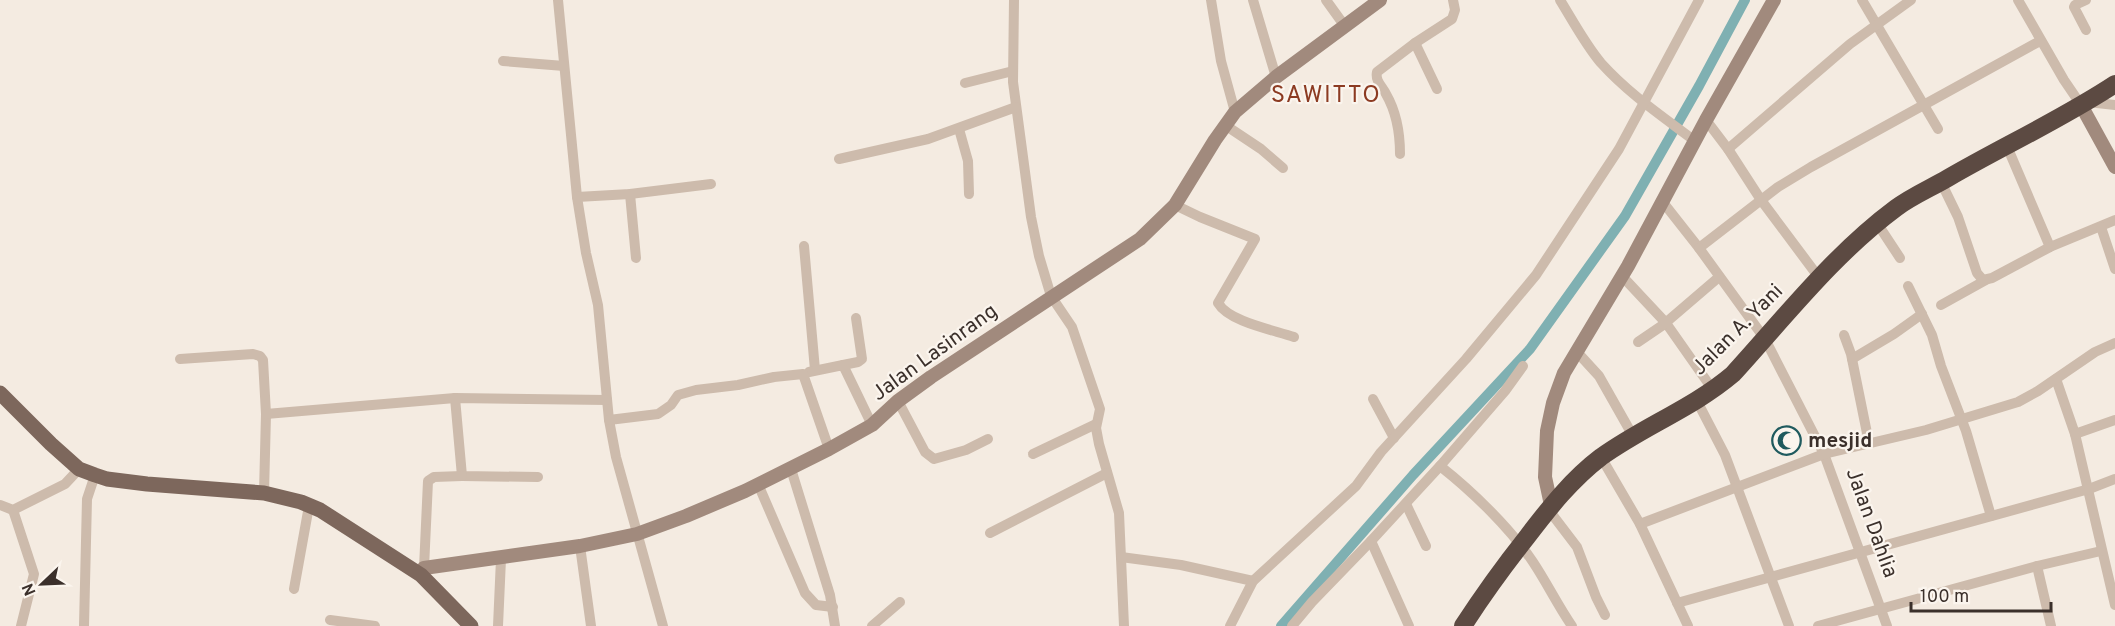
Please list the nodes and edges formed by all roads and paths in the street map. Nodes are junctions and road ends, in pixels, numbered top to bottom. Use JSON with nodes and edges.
{"nodes":[{"id":1,"x":558,"y":0,"type":"edge"},
{"id":2,"x":1014,"y":0,"type":"edge"},
{"id":3,"x":1211,"y":0,"type":"edge"},
{"id":4,"x":1253,"y":0,"type":"edge"},
{"id":5,"x":1326,"y":0,"type":"edge"},
{"id":6,"x":1380,"y":0,"type":"edge"},
{"id":7,"x":1454,"y":0,"type":"edge"},
{"id":8,"x":1560,"y":0,"type":"edge"},
{"id":9,"x":1774,"y":0,"type":"edge"},
{"id":10,"x":1862,"y":0,"type":"edge"},
{"id":11,"x":1911,"y":0,"type":"edge"},
{"id":12,"x":2018,"y":0,"type":"edge"},
{"id":13,"x":2086,"y":0,"type":"edge"},
{"id":14,"x":1694,"y":2,"type":"edge"},
{"id":15,"x":1877,"y":23,"type":"junction"},
{"id":16,"x":1344,"y":25,"type":"junction"},
{"id":17,"x":2086,"y":30,"type":"dead end"},
{"id":18,"x":2040,"y":41,"type":"junction"},
{"id":19,"x":1415,"y":43,"type":"junction"},
{"id":20,"x":503,"y":62,"type":"dead end"},
{"id":21,"x":564,"y":66,"type":"junction"},
{"id":22,"x":1013,"y":71,"type":"junction"},
{"id":23,"x":1276,"y":77,"type":"junction"},
{"id":24,"x":965,"y":83,"type":"dead end"},
{"id":25,"x":2115,"y":84,"type":"edge"},
{"id":26,"x":1437,"y":89,"type":"dead end"},
{"id":27,"x":2084,"y":104,"type":"junction"},
{"id":28,"x":1924,"y":105,"type":"junction"},
{"id":29,"x":2115,"y":105,"type":"edge"},
{"id":30,"x":1646,"y":106,"type":"junction"},
{"id":31,"x":1016,"y":107,"type":"junction"},
{"id":32,"x":1235,"y":112,"type":"junction"},
{"id":33,"x":1706,"y":120,"type":"junction"},
{"id":34,"x":1226,"y":125,"type":"junction"},
{"id":35,"x":959,"y":129,"type":"junction"},
{"id":36,"x":1938,"y":129,"type":"dead end"},
{"id":37,"x":1691,"y":138,"type":"junction"},
{"id":38,"x":2007,"y":144,"type":"junction"},
{"id":39,"x":1728,"y":149,"type":"junction"},
{"id":40,"x":1400,"y":154,"type":"dead end"},
{"id":41,"x":839,"y":159,"type":"dead end"},
{"id":42,"x":2115,"y":167,"type":"edge"},
{"id":43,"x":1283,"y":168,"type":"dead end"},
{"id":44,"x":1941,"y":182,"type":"junction"},
{"id":45,"x":711,"y":184,"type":"dead end"},
{"id":46,"x":630,"y":194,"type":"junction"},
{"id":47,"x":969,"y":194,"type":"dead end"},
{"id":48,"x":577,"y":197,"type":"junction"},
{"id":49,"x":1761,"y":200,"type":"junction"},
{"id":50,"x":1662,"y":201,"type":"junction"},
{"id":51,"x":1175,"y":205,"type":"junction"},
{"id":52,"x":2115,"y":220,"type":"edge"},
{"id":53,"x":1877,"y":224,"type":"junction"},
{"id":54,"x":2101,"y":227,"type":"junction"},
{"id":55,"x":804,"y":246,"type":"dead end"},
{"id":56,"x":2050,"y":247,"type":"junction"},
{"id":57,"x":1699,"y":248,"type":"junction"},
{"id":58,"x":636,"y":258,"type":"dead end"},
{"id":59,"x":1900,"y":258,"type":"dead end"},
{"id":60,"x":2115,"y":269,"type":"edge"},
{"id":61,"x":1622,"y":276,"type":"junction"},
{"id":62,"x":1719,"y":277,"type":"junction"},
{"id":63,"x":1820,"y":279,"type":"junction"},
{"id":64,"x":1986,"y":280,"type":"junction"},
{"id":65,"x":1908,"y":286,"type":"dead end"},
{"id":66,"x":1051,"y":296,"type":"junction"},
{"id":67,"x":1941,"y":305,"type":"dead end"},
{"id":68,"x":1922,"y":314,"type":"junction"},
{"id":69,"x":856,"y":318,"type":"dead end"},
{"id":70,"x":1666,"y":322,"type":"junction"},
{"id":71,"x":1844,"y":334,"type":"dead end"},
{"id":72,"x":1294,"y":337,"type":"dead end"},
{"id":73,"x":1765,"y":339,"type":"junction"},
{"id":74,"x":1638,"y":342,"type":"dead end"},
{"id":75,"x":2115,"y":343,"type":"edge"},
{"id":76,"x":1577,"y":352,"type":"junction"},
{"id":77,"x":180,"y":359,"type":"dead end"},
{"id":78,"x":1852,"y":359,"type":"junction"},
{"id":79,"x":843,"y":365,"type":"junction"},
{"id":80,"x":1523,"y":366,"type":"dead end"},
{"id":81,"x":815,"y":370,"type":"junction"},
{"id":82,"x":803,"y":374,"type":"junction"},
{"id":83,"x":2056,"y":379,"type":"junction"},
{"id":84,"x":1713,"y":390,"type":"junction"},
{"id":85,"x":0,"y":393,"type":"edge"},
{"id":86,"x":454,"y":398,"type":"junction"},
{"id":87,"x":1372,"y":399,"type":"dead end"},
{"id":88,"x":607,"y":400,"type":"junction"},
{"id":89,"x":898,"y":401,"type":"junction"},
{"id":90,"x":1697,"y":401,"type":"junction"},
{"id":91,"x":266,"y":414,"type":"junction"},
{"id":92,"x":1962,"y":419,"type":"junction"},
{"id":93,"x":609,"y":420,"type":"junction"},
{"id":94,"x":2115,"y":420,"type":"edge"},
{"id":95,"x":1096,"y":424,"type":"junction"},
{"id":96,"x":872,"y":425,"type":"junction"},
{"id":97,"x":2075,"y":434,"type":"junction"},
{"id":98,"x":1633,"y":436,"type":"junction"},
{"id":99,"x":1394,"y":438,"type":"junction"},
{"id":100,"x":988,"y":439,"type":"dead end"},
{"id":101,"x":1869,"y":443,"type":"junction"},
{"id":102,"x":829,"y":449,"type":"junction"},
{"id":103,"x":1033,"y":454,"type":"dead end"},
{"id":104,"x":1824,"y":454,"type":"junction"},
{"id":105,"x":1601,"y":457,"type":"junction"},
{"id":106,"x":1440,"y":466,"type":"junction"},
{"id":107,"x":79,"y":469,"type":"junction"},
{"id":108,"x":791,"y":469,"type":"junction"},
{"id":109,"x":1107,"y":473,"type":"junction"},
{"id":110,"x":95,"y":475,"type":"junction"},
{"id":111,"x":462,"y":476,"type":"junction"},
{"id":112,"x":538,"y":477,"type":"dead end"},
{"id":113,"x":2115,"y":479,"type":"edge"},
{"id":114,"x":758,"y":484,"type":"junction"},
{"id":115,"x":1738,"y":487,"type":"junction"},
{"id":116,"x":2089,"y":489,"type":"junction"},
{"id":117,"x":264,"y":493,"type":"junction"},
{"id":118,"x":1406,"y":504,"type":"junction"},
{"id":119,"x":0,"y":505,"type":"edge"},
{"id":120,"x":309,"y":506,"type":"junction"},
{"id":121,"x":1550,"y":507,"type":"junction"},
{"id":122,"x":13,"y":510,"type":"junction"},
{"id":123,"x":1991,"y":516,"type":"junction"},
{"id":124,"x":1640,"y":524,"type":"junction"},
{"id":125,"x":990,"y":533,"type":"dead end"},
{"id":126,"x":637,"y":534,"type":"junction"},
{"id":127,"x":1371,"y":541,"type":"junction"},
{"id":128,"x":1520,"y":545,"type":"junction"},
{"id":129,"x":580,"y":546,"type":"junction"},
{"id":130,"x":1426,"y":546,"type":"dead end"},
{"id":131,"x":2115,"y":552,"type":"edge"},
{"id":132,"x":2102,"y":553,"type":"junction"},
{"id":133,"x":1861,"y":554,"type":"junction"},
{"id":134,"x":1121,"y":558,"type":"junction"},
{"id":135,"x":501,"y":559,"type":"junction"},
{"id":136,"x":2037,"y":566,"type":"junction"},
{"id":137,"x":423,"y":571,"type":"junction"},
{"id":138,"x":1770,"y":576,"type":"junction"},
{"id":139,"x":1253,"y":581,"type":"junction"},
{"id":140,"x":294,"y":589,"type":"dead end"},
{"id":141,"x":900,"y":602,"type":"dead end"},
{"id":142,"x":1677,"y":603,"type":"junction"},
{"id":143,"x":2115,"y":604,"type":"edge"},
{"id":144,"x":832,"y":607,"type":"junction"},
{"id":145,"x":1881,"y":610,"type":"junction"},
{"id":146,"x":1605,"y":615,"type":"dead end"},
{"id":147,"x":330,"y":620,"type":"dead end"},
{"id":148,"x":462,"y":623,"type":"edge"},
{"id":149,"x":21,"y":626,"type":"edge"},
{"id":150,"x":84,"y":626,"type":"edge"},
{"id":151,"x":375,"y":626,"type":"edge"},
{"id":152,"x":498,"y":626,"type":"edge"},
{"id":153,"x":591,"y":626,"type":"edge"},
{"id":154,"x":663,"y":626,"type":"edge"},
{"id":155,"x":835,"y":626,"type":"edge"},
{"id":156,"x":872,"y":626,"type":"edge"},
{"id":157,"x":1124,"y":626,"type":"edge"},
{"id":158,"x":1230,"y":626,"type":"edge"},
{"id":159,"x":1292,"y":626,"type":"edge"},
{"id":160,"x":1409,"y":626,"type":"edge"},
{"id":161,"x":1462,"y":626,"type":"edge"},
{"id":162,"x":1572,"y":626,"type":"edge"},
{"id":163,"x":1688,"y":626,"type":"edge"},
{"id":164,"x":1789,"y":626,"type":"edge"},
{"id":165,"x":1818,"y":626,"type":"edge"},
{"id":166,"x":1887,"y":626,"type":"edge"},
{"id":167,"x":2051,"y":626,"type":"edge"}],
"edges":[{"from":1,"to":21,"type":"street"},
{"from":2,"to":22,"type":"street"},
{"from":3,"to":32,"type":"street"},
{"from":4,"to":23,"type":"street"},
{"from":5,"to":16,"type":"street"},
{"from":6,"to":16,"type":"street","name":"Jalan Lasinrang"},
{"from":7,"to":19,"type":"street"},
{"from":8,"to":30,"type":"street"},
{"from":9,"to":33,"type":"street"},
{"from":10,"to":15,"type":"street"},
{"from":11,"to":15,"type":"street"},
{"from":12,"to":18,"type":"street"},
{"from":13,"to":17,"type":"street"},
{"from":14,"to":30,"type":"street"},
{"from":15,"to":28,"type":"street"},
{"from":15,"to":39,"type":"street"},
{"from":16,"to":23,"type":"street","name":"Jalan Lasinrang"},
{"from":18,"to":27,"type":"street"},
{"from":18,"to":28,"type":"street"},
{"from":19,"to":26,"type":"street"},
{"from":19,"to":40,"type":"street"},
{"from":20,"to":21,"type":"street"},
{"from":21,"to":48,"type":"street"},
{"from":22,"to":24,"type":"street"},
{"from":22,"to":31,"type":"street"},
{"from":23,"to":32,"type":"street","name":"Jalan Lasinrang"},
{"from":25,"to":27,"type":"highway","name":"Jalan A. Yani"},
{"from":27,"to":29,"type":"street"},
{"from":27,"to":38,"type":"highway","name":"Jalan A. Yani"},
{"from":27,"to":42,"type":"street"},
{"from":28,"to":36,"type":"street"},
{"from":28,"to":49,"type":"street"},
{"from":30,"to":37,"type":"street"},
{"from":30,"to":99,"type":"street"},
{"from":31,"to":35,"type":"street"},
{"from":31,"to":66,"type":"street"},
{"from":32,"to":34,"type":"street","name":"Jalan Lasinrang"},
{"from":33,"to":37,"type":"street"},
{"from":33,"to":39,"type":"street"},
{"from":34,"to":43,"type":"street"},
{"from":34,"to":51,"type":"street","name":"Jalan Lasinrang"},
{"from":35,"to":41,"type":"street"},
{"from":35,"to":47,"type":"street"},
{"from":37,"to":50,"type":"street"},
{"from":38,"to":44,"type":"highway","name":"Jalan A. Yani"},
{"from":38,"to":56,"type":"street"},
{"from":39,"to":49,"type":"street"},
{"from":44,"to":53,"type":"highway","name":"Jalan A. Yani"},
{"from":44,"to":64,"type":"street"},
{"from":45,"to":46,"type":"street"},
{"from":46,"to":48,"type":"street"},
{"from":46,"to":58,"type":"street"},
{"from":48,"to":88,"type":"street"},
{"from":49,"to":57,"type":"street"},
{"from":49,"to":63,"type":"street"},
{"from":50,"to":57,"type":"street","name":"Jalan Dahlia"},
{"from":50,"to":61,"type":"street"},
{"from":51,"to":66,"type":"street","name":"Jalan Lasinrang"},
{"from":51,"to":72,"type":"street"},
{"from":52,"to":54,"type":"street"},
{"from":53,"to":59,"type":"street"},
{"from":53,"to":63,"type":"highway","name":"Jalan A. Yani"},
{"from":54,"to":56,"type":"street"},
{"from":54,"to":60,"type":"street"},
{"from":55,"to":81,"type":"street"},
{"from":56,"to":64,"type":"street"},
{"from":57,"to":62,"type":"street","name":"Jalan Dahlia"},
{"from":61,"to":70,"type":"street"},
{"from":61,"to":76,"type":"street"},
{"from":62,"to":70,"type":"street"},
{"from":62,"to":73,"type":"street","name":"Jalan Dahlia"},
{"from":63,"to":73,"type":"highway","name":"Jalan A. Yani"},
{"from":64,"to":67,"type":"street"},
{"from":65,"to":68,"type":"street"},
{"from":66,"to":89,"type":"street","name":"Jalan Lasinrang"},
{"from":66,"to":95,"type":"street"},
{"from":68,"to":78,"type":"street"},
{"from":68,"to":92,"type":"street"},
{"from":69,"to":79,"type":"street"},
{"from":70,"to":74,"type":"street"},
{"from":70,"to":84,"type":"street"},
{"from":71,"to":78,"type":"street"},
{"from":73,"to":84,"type":"highway","name":"Jalan A. Yani"},
{"from":73,"to":104,"type":"street","name":"Jalan Dahlia"},
{"from":75,"to":83,"type":"street"},
{"from":76,"to":98,"type":"street"},
{"from":76,"to":121,"type":"street"},
{"from":77,"to":91,"type":"street"},
{"from":78,"to":101,"type":"street"},
{"from":79,"to":81,"type":"street"},
{"from":79,"to":96,"type":"street"},
{"from":80,"to":106,"type":"street"},
{"from":81,"to":82,"type":"street"},
{"from":82,"to":93,"type":"street"},
{"from":82,"to":102,"type":"street"},
{"from":83,"to":92,"type":"street"},
{"from":83,"to":97,"type":"street"},
{"from":84,"to":90,"type":"highway","name":"Jalan A. Yani"},
{"from":85,"to":107,"type":"main road"},
{"from":86,"to":88,"type":"street"},
{"from":86,"to":91,"type":"street"},
{"from":86,"to":111,"type":"street"},
{"from":87,"to":99,"type":"street"},
{"from":88,"to":93,"type":"street"},
{"from":89,"to":96,"type":"street","name":"Jalan Lasinrang"},
{"from":89,"to":100,"type":"street"},
{"from":90,"to":98,"type":"highway","name":"Jalan A. Yani"},
{"from":90,"to":115,"type":"street"},
{"from":91,"to":117,"type":"street"},
{"from":92,"to":101,"type":"street"},
{"from":92,"to":123,"type":"street"},
{"from":93,"to":126,"type":"street"},
{"from":94,"to":97,"type":"street"},
{"from":95,"to":103,"type":"street"},
{"from":95,"to":109,"type":"street"},
{"from":96,"to":102,"type":"street","name":"Jalan Lasinrang"},
{"from":97,"to":116,"type":"street"},
{"from":98,"to":105,"type":"highway","name":"Jalan A. Yani"},
{"from":99,"to":139,"type":"street"},
{"from":101,"to":104,"type":"street"},
{"from":102,"to":108,"type":"street","name":"Jalan Lasinrang"},
{"from":104,"to":115,"type":"street"},
{"from":104,"to":133,"type":"street","name":"Jalan Dahlia"},
{"from":105,"to":121,"type":"highway","name":"Jalan A. Yani"},
{"from":105,"to":124,"type":"street"},
{"from":106,"to":118,"type":"street"},
{"from":106,"to":128,"type":"street"},
{"from":107,"to":110,"type":"main road"},
{"from":107,"to":122,"type":"street"},
{"from":108,"to":114,"type":"street","name":"Jalan Lasinrang"},
{"from":108,"to":144,"type":"street"},
{"from":109,"to":125,"type":"street"},
{"from":109,"to":134,"type":"street"},
{"from":110,"to":117,"type":"main road"},
{"from":110,"to":150,"type":"street"},
{"from":111,"to":112,"type":"street"},
{"from":111,"to":137,"type":"street"},
{"from":113,"to":116,"type":"street"},
{"from":114,"to":126,"type":"street","name":"Jalan Lasinrang"},
{"from":114,"to":144,"type":"street"},
{"from":115,"to":124,"type":"street"},
{"from":115,"to":138,"type":"street"},
{"from":116,"to":123,"type":"street"},
{"from":116,"to":132,"type":"street"},
{"from":117,"to":120,"type":"main road"},
{"from":118,"to":127,"type":"street"},
{"from":118,"to":130,"type":"street"},
{"from":119,"to":122,"type":"street"},
{"from":120,"to":137,"type":"main road"},
{"from":120,"to":140,"type":"street"},
{"from":121,"to":128,"type":"highway","name":"Jalan A. Yani"},
{"from":121,"to":146,"type":"street"},
{"from":122,"to":149,"type":"street"},
{"from":123,"to":133,"type":"street"},
{"from":124,"to":142,"type":"street"},
{"from":126,"to":129,"type":"street","name":"Jalan Lasinrang"},
{"from":126,"to":154,"type":"street"},
{"from":127,"to":159,"type":"street"},
{"from":127,"to":160,"type":"street"},
{"from":128,"to":161,"type":"highway","name":"Jalan A. Yani"},
{"from":128,"to":162,"type":"street"},
{"from":129,"to":135,"type":"street","name":"Jalan Lasinrang"},
{"from":129,"to":153,"type":"street"},
{"from":131,"to":132,"type":"street"},
{"from":132,"to":136,"type":"street"},
{"from":132,"to":143,"type":"street"},
{"from":133,"to":138,"type":"street"},
{"from":133,"to":145,"type":"street","name":"Jalan Dahlia"},
{"from":134,"to":139,"type":"street"},
{"from":134,"to":157,"type":"street"},
{"from":135,"to":137,"type":"street","name":"Jalan Lasinrang"},
{"from":135,"to":152,"type":"street"},
{"from":136,"to":145,"type":"street"},
{"from":136,"to":167,"type":"street"},
{"from":137,"to":148,"type":"main road"},
{"from":138,"to":142,"type":"street"},
{"from":138,"to":164,"type":"street"},
{"from":139,"to":158,"type":"street"},
{"from":141,"to":156,"type":"street"},
{"from":142,"to":163,"type":"street"},
{"from":144,"to":155,"type":"street"},
{"from":145,"to":165,"type":"street"},
{"from":145,"to":166,"type":"street","name":"Jalan Dahlia"},
{"from":147,"to":151,"type":"street"}]}
